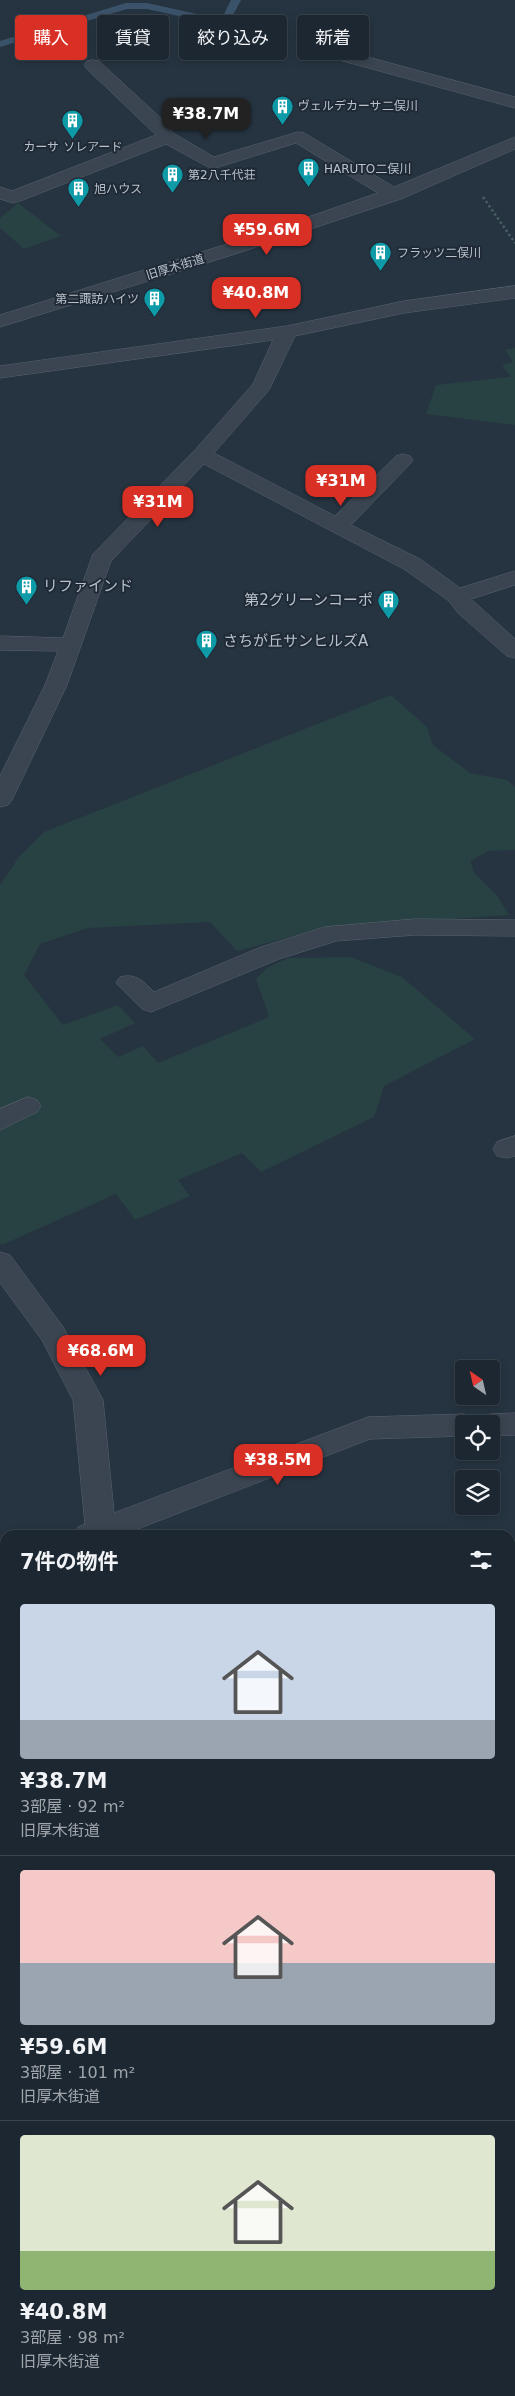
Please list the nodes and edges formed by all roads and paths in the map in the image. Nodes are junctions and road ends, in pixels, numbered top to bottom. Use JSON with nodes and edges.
{"nodes":[{"id":1,"x":359,"y":60,"type":"edge"},
{"id":2,"x":93,"y":65,"type":"dead end"},
{"id":3,"x":515,"y":103,"type":"edge"},
{"id":4,"x":167,"y":137,"type":"junction"},
{"id":5,"x":515,"y":142,"type":"edge"},
{"id":6,"x":394,"y":195,"type":"junction"},
{"id":7,"x":4,"y":199,"type":"edge"},
{"id":8,"x":496,"y":217,"type":"dead end"},
{"id":9,"x":515,"y":243,"type":"edge"},
{"id":10,"x":515,"y":292,"type":"edge"},
{"id":11,"x":0,"y":321,"type":"edge"},
{"id":12,"x":287,"y":332,"type":"junction"},
{"id":13,"x":0,"y":372,"type":"edge"},
{"id":14,"x":202,"y":454,"type":"junction"},
{"id":15,"x":404,"y":460,"type":"dead end"},
{"id":16,"x":338,"y":526,"type":"junction"},
{"id":17,"x":515,"y":578,"type":"edge"},
{"id":18,"x":457,"y":596,"type":"junction"},
{"id":19,"x":0,"y":643,"type":"edge"},
{"id":20,"x":72,"y":645,"type":"junction"},
{"id":21,"x":515,"y":651,"type":"edge"},
{"id":22,"x":0,"y":800,"type":"edge"},
{"id":23,"x":515,"y":928,"type":"edge"},
{"id":24,"x":129,"y":984,"type":"dead end"},
{"id":25,"x":28,"y":1106,"type":"dead end"},
{"id":26,"x":0,"y":1121,"type":"edge"},
{"id":27,"x":0,"y":1262,"type":"edge"},
{"id":28,"x":500,"y":1424,"type":"edge"},
{"id":29,"x":515,"y":1424,"type":"edge"},
{"id":30,"x":455,"y":1425,"type":"edge"},
{"id":31,"x":95,"y":1530,"type":"edge"},
{"id":32,"x":100,"y":1530,"type":"edge"}],
"edges":[{"from":1,"to":3,"type":"street"},
{"from":2,"to":4,"type":"street"},
{"from":4,"to":6,"type":"street"},
{"from":4,"to":7,"type":"street"},
{"from":5,"to":6,"type":"street","name":"旧厚木街道"},
{"from":6,"to":11,"type":"street","name":"旧厚木街道"},
{"from":8,"to":9,"type":"path"},
{"from":10,"to":12,"type":"street"},
{"from":12,"to":13,"type":"street"},
{"from":12,"to":14,"type":"street"},
{"from":14,"to":16,"type":"street"},
{"from":14,"to":20,"type":"street"},
{"from":15,"to":16,"type":"street"},
{"from":16,"to":18,"type":"street"},
{"from":17,"to":18,"type":"street"},
{"from":18,"to":21,"type":"street"},
{"from":19,"to":20,"type":"street"},
{"from":20,"to":22,"type":"street"},
{"from":23,"to":24,"type":"street"},
{"from":25,"to":26,"type":"street"},
{"from":27,"to":31,"type":"street"},
{"from":28,"to":29,"type":"street"},
{"from":30,"to":32,"type":"street"}]}
